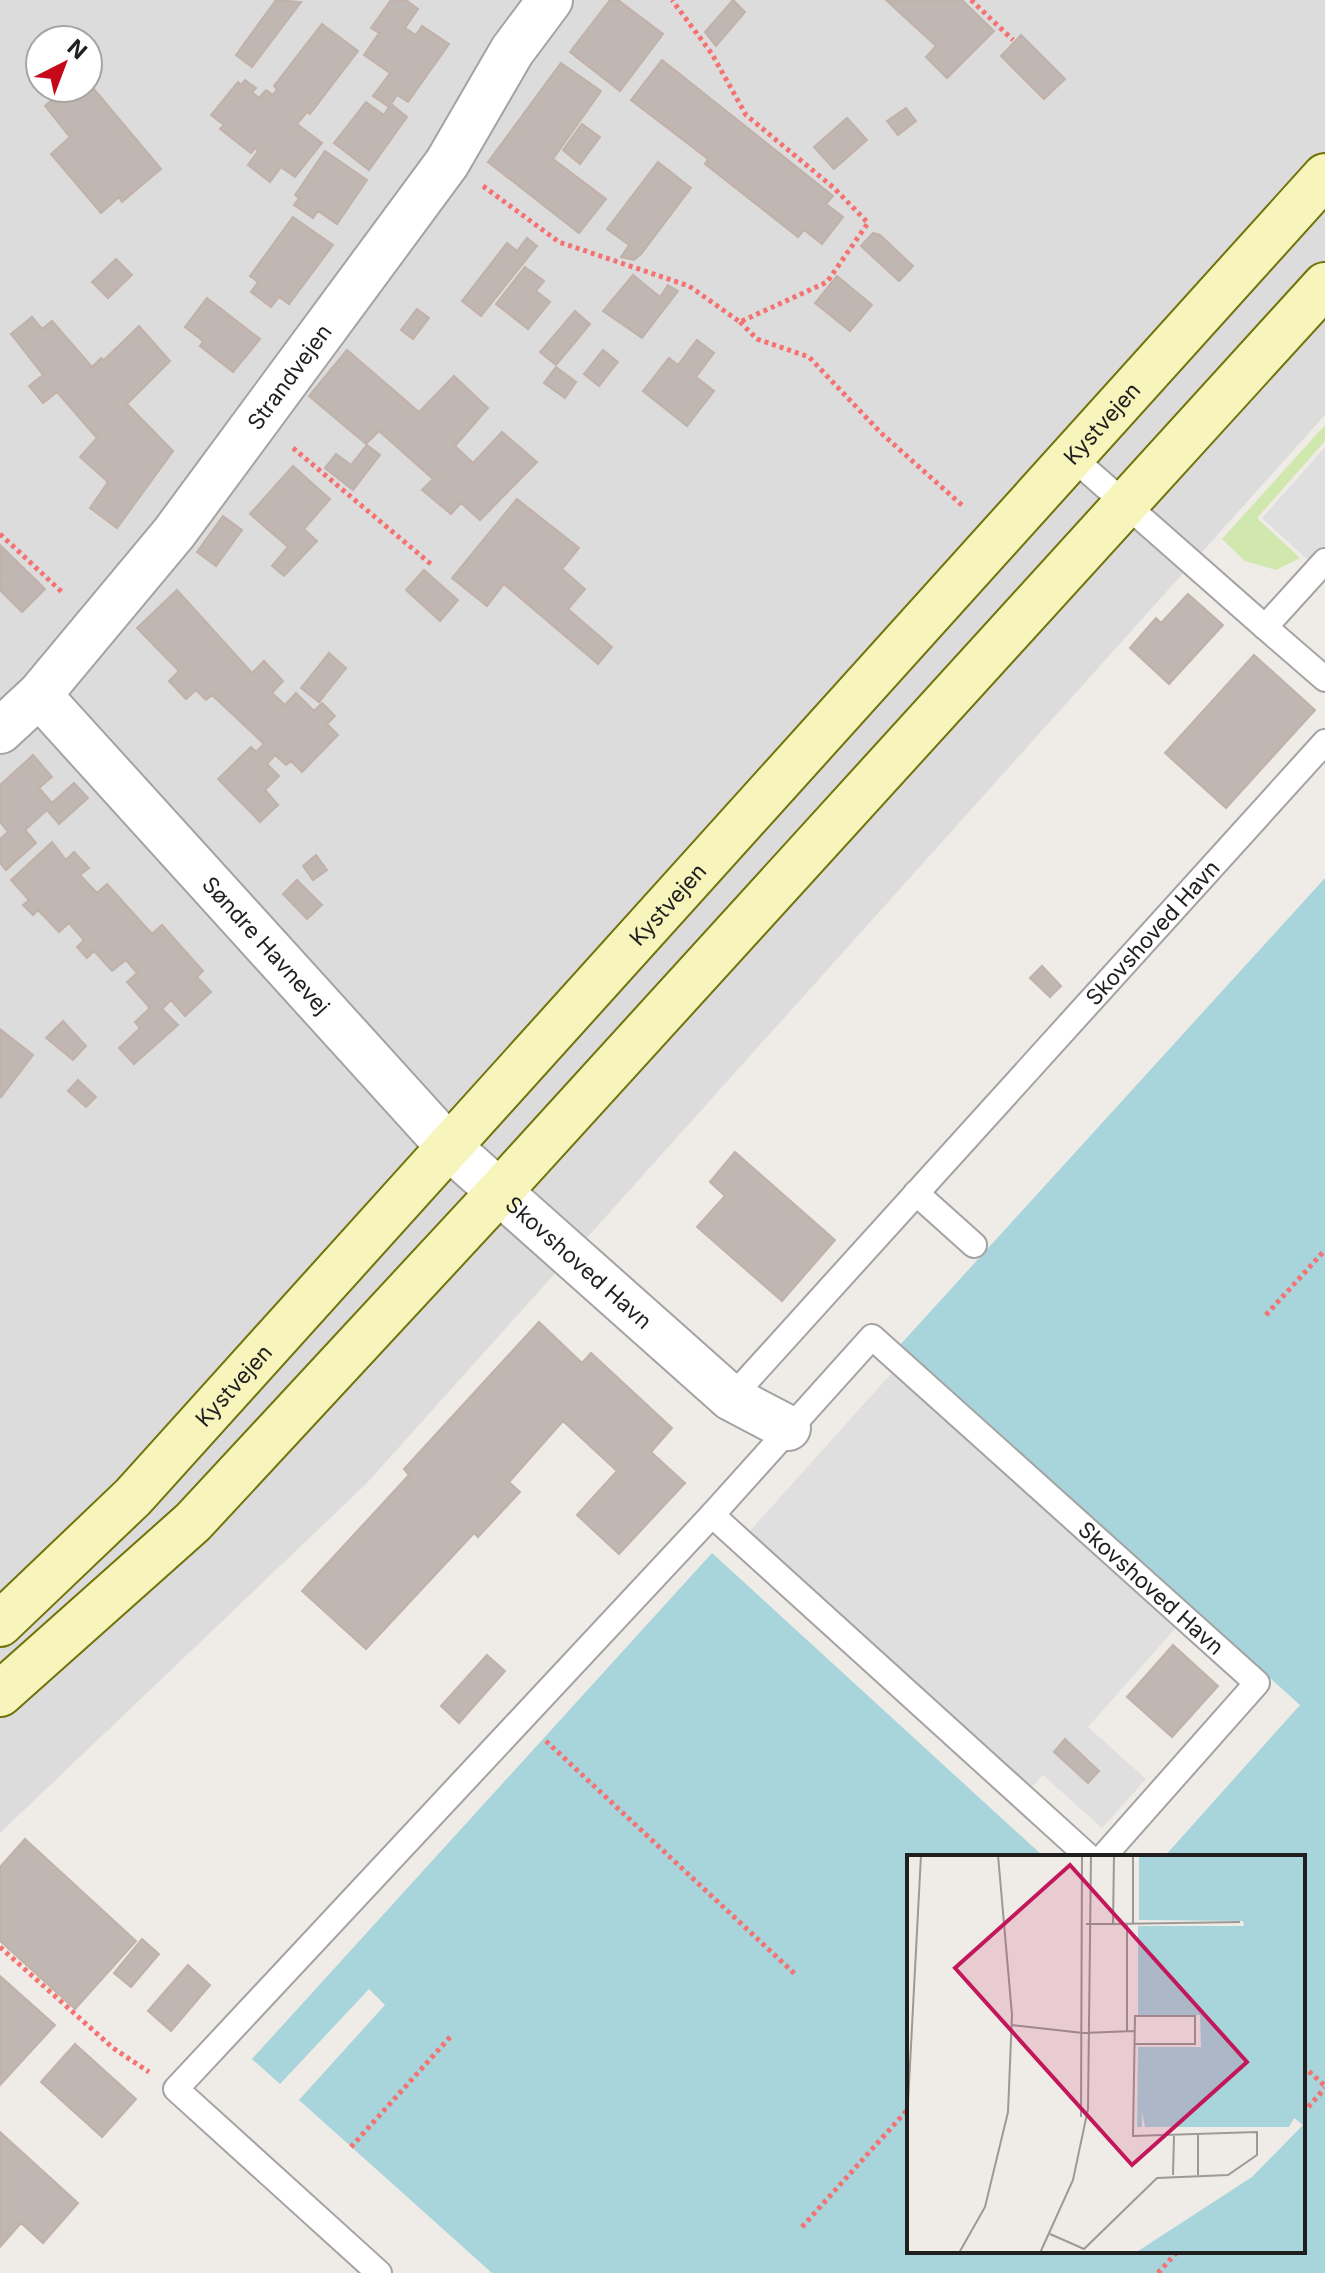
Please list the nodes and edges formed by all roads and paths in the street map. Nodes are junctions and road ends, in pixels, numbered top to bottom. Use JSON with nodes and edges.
{"nodes":[{"id":1,"x":550,"y":0,"type":"edge"},
{"id":2,"x":672,"y":0,"type":"edge"},
{"id":3,"x":971,"y":0,"type":"edge"},
{"id":4,"x":1013,"y":40,"type":"dead end"},
{"id":5,"x":449,"y":160,"type":"junction"},
{"id":6,"x":1325,"y":176,"type":"edge"},
{"id":7,"x":1325,"y":285,"type":"edge"},
{"id":8,"x":740,"y":322,"type":"junction"},
{"id":9,"x":259,"y":419,"type":"junction"},
{"id":10,"x":1072,"y":457,"type":"junction"},
{"id":11,"x":1126,"y":505,"type":"junction"},
{"id":12,"x":0,"y":534,"type":"edge"},
{"id":13,"x":998,"y":538,"type":"junction"},
{"id":14,"x":1325,"y":561,"type":"edge"},
{"id":15,"x":432,"y":565,"type":"dead end"},
{"id":16,"x":98,"y":626,"type":"junction"},
{"id":17,"x":1265,"y":627,"type":"junction"},
{"id":18,"x":1325,"y":679,"type":"edge"},
{"id":19,"x":39,"y":695,"type":"junction"},
{"id":20,"x":0,"y":731,"type":"edge"},
{"id":21,"x":1325,"y":742,"type":"edge"},
{"id":22,"x":449,"y":1147,"type":"junction"},
{"id":23,"x":500,"y":1191,"type":"junction"},
{"id":24,"x":916,"y":1193,"type":"junction"},
{"id":25,"x":974,"y":1245,"type":"dead end"},
{"id":26,"x":1325,"y":1250,"type":"edge"},
{"id":27,"x":1266,"y":1315,"type":"dead end"},
{"id":28,"x":731,"y":1398,"type":"junction"},
{"id":29,"x":788,"y":1428,"type":"junction"},
{"id":30,"x":712,"y":1515,"type":"junction"},
{"id":31,"x":0,"y":1624,"type":"edge"},
{"id":32,"x":0,"y":1694,"type":"edge"},
{"id":33,"x":522,"y":1719,"type":"junction"},
{"id":34,"x":1087,"y":1855,"type":"edge"},
{"id":35,"x":1105,"y":1855,"type":"edge"},
{"id":36,"x":0,"y":1947,"type":"edge"},
{"id":37,"x":796,"y":1975,"type":"dead end"},
{"id":38,"x":451,"y":2036,"type":"dead end"},
{"id":39,"x":1305,"y":2068,"type":"edge"},
{"id":40,"x":1325,"y":2087,"type":"edge"},
{"id":41,"x":176,"y":2089,"type":"junction"},
{"id":42,"x":907,"y":2110,"type":"edge"},
{"id":43,"x":1305,"y":2111,"type":"edge"},
{"id":44,"x":351,"y":2147,"type":"dead end"},
{"id":45,"x":802,"y":2227,"type":"dead end"},
{"id":46,"x":1176,"y":2253,"type":"edge"},
{"id":47,"x":379,"y":2273,"type":"edge"},
{"id":48,"x":1158,"y":2273,"type":"edge"}],
"edges":[{"from":1,"to":5,"type":"street","name":"Strandvejen"},
{"from":2,"to":8,"type":"path"},
{"from":3,"to":4,"type":"path"},
{"from":5,"to":8,"type":"path"},
{"from":5,"to":9,"type":"street","name":"Strandvejen"},
{"from":6,"to":10,"type":"main road","name":"Kystvejen"},
{"from":7,"to":11,"type":"main road"},
{"from":8,"to":13,"type":"path"},
{"from":9,"to":15,"type":"path"},
{"from":9,"to":16,"type":"street","name":"Strandvejen"},
{"from":10,"to":11,"type":"lane"},
{"from":10,"to":13,"type":"main road","name":"Kystvejen"},
{"from":11,"to":17,"type":"lane"},
{"from":11,"to":23,"type":"main road"},
{"from":12,"to":16,"type":"path"},
{"from":13,"to":22,"type":"main road","name":"Kystvejen"},
{"from":14,"to":17,"type":"lane"},
{"from":16,"to":19,"type":"street","name":"Strandvejen"},
{"from":17,"to":18,"type":"lane"},
{"from":19,"to":20,"type":"street","name":"Strandvejen"},
{"from":19,"to":22,"type":"street","name":"Søndre Havnevej"},
{"from":21,"to":24,"type":"lane","name":"Skovshoved Havn"},
{"from":22,"to":23,"type":"street","name":"Søndre Havnevej"},
{"from":22,"to":31,"type":"main road","name":"Kystvejen"},
{"from":23,"to":28,"type":"street","name":"Skovshoved Havn"},
{"from":23,"to":32,"type":"main road"},
{"from":24,"to":25,"type":"lane"},
{"from":24,"to":28,"type":"lane","name":"Skovshoved Havn"},
{"from":26,"to":27,"type":"path"},
{"from":28,"to":29,"type":"street","name":"Skovshoved Havn"},
{"from":29,"to":30,"type":"lane"},
{"from":29,"to":35,"type":"lane","name":"Skovshoved Havn"},
{"from":30,"to":33,"type":"lane"},
{"from":30,"to":34,"type":"lane"},
{"from":33,"to":37,"type":"path"},
{"from":33,"to":41,"type":"lane"},
{"from":36,"to":41,"type":"path"},
{"from":38,"to":44,"type":"path"},
{"from":39,"to":40,"type":"path"},
{"from":40,"to":43,"type":"path"},
{"from":41,"to":47,"type":"lane"},
{"from":42,"to":45,"type":"path"},
{"from":46,"to":48,"type":"path"}]}
